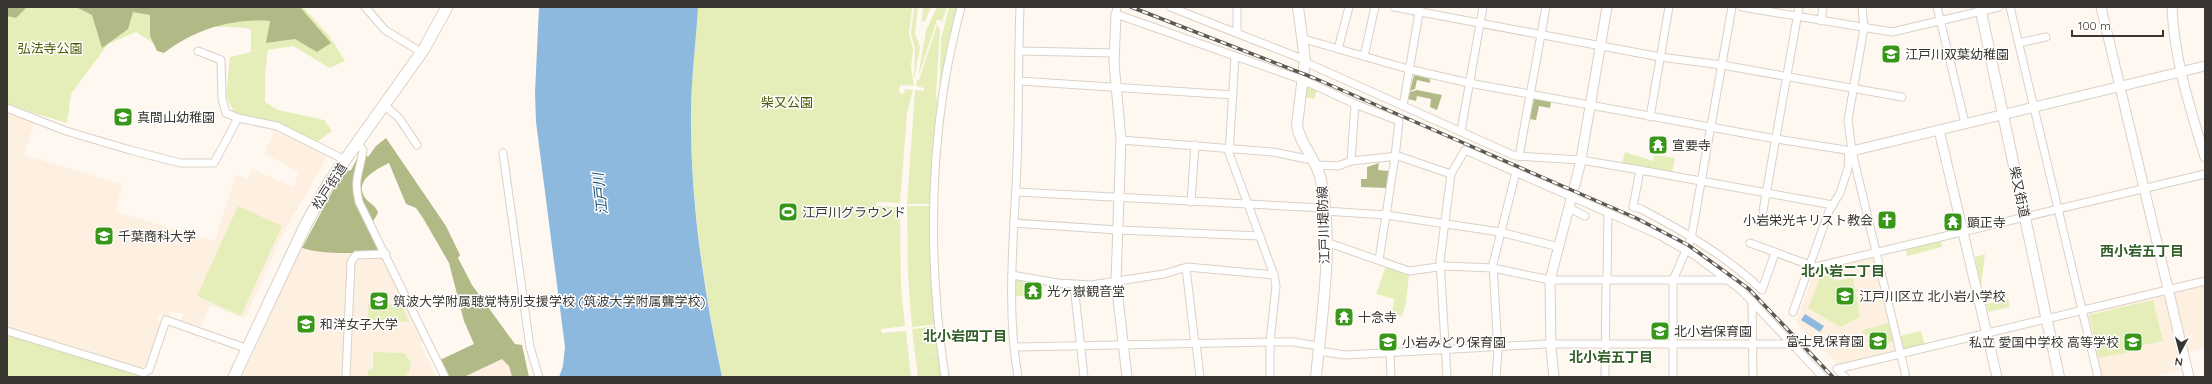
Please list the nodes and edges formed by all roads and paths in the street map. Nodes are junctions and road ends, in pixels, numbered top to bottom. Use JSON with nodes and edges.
{"nodes":[{"id":1,"x":365,"y":7,"type":"edge"},
{"id":2,"x":447,"y":7,"type":"edge"},
{"id":3,"x":961,"y":7,"type":"edge"},
{"id":4,"x":1020,"y":7,"type":"edge"},
{"id":5,"x":1170,"y":7,"type":"edge"},
{"id":6,"x":1237,"y":7,"type":"edge"},
{"id":7,"x":1298,"y":7,"type":"edge"},
{"id":8,"x":1349,"y":7,"type":"edge"},
{"id":9,"x":1375,"y":7,"type":"edge"},
{"id":10,"x":1394,"y":7,"type":"edge"},
{"id":11,"x":1483,"y":7,"type":"edge"},
{"id":12,"x":1546,"y":7,"type":"edge"},
{"id":13,"x":1607,"y":7,"type":"edge"},
{"id":14,"x":1669,"y":7,"type":"edge"},
{"id":15,"x":1732,"y":7,"type":"edge"},
{"id":16,"x":1742,"y":7,"type":"edge"},
{"id":17,"x":1799,"y":7,"type":"edge"},
{"id":18,"x":1823,"y":7,"type":"edge"},
{"id":19,"x":1862,"y":7,"type":"edge"},
{"id":20,"x":1937,"y":7,"type":"edge"},
{"id":21,"x":1999,"y":7,"type":"edge"},
{"id":22,"x":2010,"y":7,"type":"edge"},
{"id":23,"x":2101,"y":7,"type":"edge"},
{"id":24,"x":2172,"y":7,"type":"edge"},
{"id":25,"x":1419,"y":9,"type":"edge"},
{"id":26,"x":1980,"y":9,"type":"edge"},
{"id":27,"x":1117,"y":10,"type":"edge"},
{"id":28,"x":1798,"y":17,"type":"junction"},
{"id":29,"x":1821,"y":21,"type":"junction"},
{"id":30,"x":1941,"y":21,"type":"junction"},
{"id":31,"x":1480,"y":22,"type":"junction"},
{"id":32,"x":1864,"y":28,"type":"junction"},
{"id":33,"x":1237,"y":33,"type":"junction"},
{"id":34,"x":1541,"y":34,"type":"junction"},
{"id":35,"x":2046,"y":36,"type":"dead end"},
{"id":36,"x":1304,"y":39,"type":"junction"},
{"id":37,"x":2019,"y":43,"type":"junction"},
{"id":38,"x":1600,"y":46,"type":"junction"},
{"id":39,"x":1338,"y":49,"type":"junction"},
{"id":40,"x":198,"y":51,"type":"dead end"},
{"id":41,"x":1019,"y":51,"type":"junction"},
{"id":42,"x":421,"y":52,"type":"junction"},
{"id":43,"x":1115,"y":53,"type":"junction"},
{"id":44,"x":1364,"y":56,"type":"junction"},
{"id":45,"x":1235,"y":57,"type":"junction"},
{"id":46,"x":1660,"y":57,"type":"junction"},
{"id":47,"x":1305,"y":61,"type":"junction"},
{"id":48,"x":1722,"y":65,"type":"junction"},
{"id":49,"x":2205,"y":66,"type":"edge"},
{"id":50,"x":1408,"y":70,"type":"junction"},
{"id":51,"x":2181,"y":72,"type":"junction"},
{"id":52,"x":1787,"y":77,"type":"junction"},
{"id":53,"x":1303,"y":80,"type":"junction"},
{"id":54,"x":1019,"y":81,"type":"junction"},
{"id":55,"x":1469,"y":83,"type":"junction"},
{"id":56,"x":1116,"y":86,"type":"junction"},
{"id":57,"x":2120,"y":86,"type":"junction"},
{"id":58,"x":1853,"y":89,"type":"junction"},
{"id":59,"x":1530,"y":94,"type":"junction"},
{"id":60,"x":1233,"y":95,"type":"junction"},
{"id":61,"x":1902,"y":97,"type":"dead end"},
{"id":62,"x":1355,"y":104,"type":"junction"},
{"id":63,"x":384,"y":105,"type":"junction"},
{"id":64,"x":1403,"y":106,"type":"junction"},
{"id":65,"x":1590,"y":106,"type":"junction"},
{"id":66,"x":2034,"y":107,"type":"junction"},
{"id":67,"x":7,"y":108,"type":"edge"},
{"id":68,"x":2003,"y":114,"type":"junction"},
{"id":69,"x":1650,"y":116,"type":"junction"},
{"id":70,"x":238,"y":118,"type":"junction"},
{"id":71,"x":1965,"y":123,"type":"junction"},
{"id":72,"x":1710,"y":127,"type":"junction"},
{"id":73,"x":1939,"y":130,"type":"junction"},
{"id":74,"x":1461,"y":131,"type":"junction"},
{"id":75,"x":1776,"y":139,"type":"junction"},
{"id":76,"x":1121,"y":140,"type":"junction"},
{"id":77,"x":357,"y":143,"type":"junction"},
{"id":78,"x":417,"y":145,"type":"dead end"},
{"id":79,"x":1194,"y":145,"type":"junction"},
{"id":80,"x":1229,"y":149,"type":"junction"},
{"id":81,"x":1849,"y":151,"type":"junction"},
{"id":82,"x":502,"y":153,"type":"dead end"},
{"id":83,"x":1519,"y":156,"type":"junction"},
{"id":84,"x":1395,"y":157,"type":"junction"},
{"id":85,"x":2205,"y":157,"type":"edge"},
{"id":86,"x":346,"y":160,"type":"junction"},
{"id":87,"x":1581,"y":160,"type":"junction"},
{"id":88,"x":1351,"y":161,"type":"junction"},
{"id":89,"x":1314,"y":162,"type":"junction"},
{"id":90,"x":1640,"y":170,"type":"junction"},
{"id":91,"x":1516,"y":172,"type":"junction"},
{"id":92,"x":1451,"y":174,"type":"junction"},
{"id":93,"x":2205,"y":174,"type":"edge"},
{"id":94,"x":1701,"y":181,"type":"junction"},
{"id":95,"x":2144,"y":189,"type":"junction"},
{"id":96,"x":1016,"y":192,"type":"junction"},
{"id":97,"x":1766,"y":193,"type":"junction"},
{"id":98,"x":1572,"y":196,"type":"junction"},
{"id":99,"x":1119,"y":197,"type":"junction"},
{"id":100,"x":1191,"y":202,"type":"junction"},
{"id":101,"x":1249,"y":204,"type":"junction"},
{"id":102,"x":1833,"y":205,"type":"junction"},
{"id":103,"x":1569,"y":208,"type":"junction"},
{"id":104,"x":1324,"y":209,"type":"junction"},
{"id":105,"x":2058,"y":209,"type":"junction"},
{"id":106,"x":1763,"y":211,"type":"dead end"},
{"id":107,"x":1608,"y":212,"type":"junction"},
{"id":108,"x":1386,"y":215,"type":"junction"},
{"id":109,"x":1585,"y":216,"type":"dead end"},
{"id":110,"x":2025,"y":218,"type":"junction"},
{"id":111,"x":1014,"y":224,"type":"junction"},
{"id":112,"x":1445,"y":224,"type":"junction"},
{"id":113,"x":1118,"y":230,"type":"junction"},
{"id":114,"x":1500,"y":232,"type":"junction"},
{"id":115,"x":1963,"y":232,"type":"junction"},
{"id":116,"x":1260,"y":236,"type":"junction"},
{"id":117,"x":1692,"y":236,"type":"junction"},
{"id":118,"x":1326,"y":242,"type":"junction"},
{"id":119,"x":1750,"y":243,"type":"dead end"},
{"id":120,"x":1559,"y":247,"type":"junction"},
{"id":121,"x":1685,"y":249,"type":"junction"},
{"id":122,"x":1877,"y":252,"type":"junction"},
{"id":123,"x":1775,"y":253,"type":"junction"},
{"id":124,"x":386,"y":254,"type":"junction"},
{"id":125,"x":1379,"y":260,"type":"junction"},
{"id":126,"x":1810,"y":265,"type":"junction"},
{"id":127,"x":1440,"y":266,"type":"junction"},
{"id":128,"x":1186,"y":268,"type":"junction"},
{"id":129,"x":1493,"y":268,"type":"junction"},
{"id":130,"x":1012,"y":275,"type":"junction"},
{"id":131,"x":1274,"y":275,"type":"junction"},
{"id":132,"x":1550,"y":280,"type":"junction"},
{"id":133,"x":1606,"y":280,"type":"junction"},
{"id":134,"x":1673,"y":280,"type":"junction"},
{"id":135,"x":1728,"y":280,"type":"junction"},
{"id":136,"x":1116,"y":281,"type":"junction"},
{"id":137,"x":2205,"y":282,"type":"edge"},
{"id":138,"x":1074,"y":284,"type":"junction"},
{"id":139,"x":2168,"y":290,"type":"junction"},
{"id":140,"x":1752,"y":301,"type":"junction"},
{"id":141,"x":2082,"y":310,"type":"junction"},
{"id":142,"x":1793,"y":312,"type":"dead end"},
{"id":143,"x":2047,"y":319,"type":"junction"},
{"id":144,"x":7,"y":331,"type":"edge"},
{"id":145,"x":1987,"y":333,"type":"junction"},
{"id":146,"x":1270,"y":342,"type":"junction"},
{"id":147,"x":1196,"y":344,"type":"junction"},
{"id":148,"x":1551,"y":344,"type":"junction"},
{"id":149,"x":1605,"y":344,"type":"junction"},
{"id":150,"x":1673,"y":344,"type":"junction"},
{"id":151,"x":1752,"y":344,"type":"junction"},
{"id":152,"x":1792,"y":344,"type":"junction"},
{"id":153,"x":1123,"y":345,"type":"junction"},
{"id":154,"x":1080,"y":346,"type":"junction"},
{"id":155,"x":1014,"y":347,"type":"junction"},
{"id":156,"x":1497,"y":347,"type":"junction"},
{"id":157,"x":248,"y":349,"type":"junction"},
{"id":158,"x":1319,"y":349,"type":"junction"},
{"id":159,"x":1445,"y":350,"type":"junction"},
{"id":160,"x":1390,"y":353,"type":"junction"},
{"id":161,"x":1901,"y":354,"type":"junction"},
{"id":162,"x":145,"y":375,"type":"edge"},
{"id":163,"x":234,"y":377,"type":"edge"},
{"id":164,"x":346,"y":377,"type":"edge"},
{"id":165,"x":445,"y":377,"type":"edge"},
{"id":166,"x":539,"y":377,"type":"edge"},
{"id":167,"x":945,"y":377,"type":"edge"},
{"id":168,"x":1018,"y":377,"type":"edge"},
{"id":169,"x":1084,"y":377,"type":"edge"},
{"id":170,"x":1126,"y":377,"type":"edge"},
{"id":171,"x":1200,"y":377,"type":"edge"},
{"id":172,"x":1270,"y":377,"type":"edge"},
{"id":173,"x":1316,"y":377,"type":"edge"},
{"id":174,"x":1391,"y":377,"type":"edge"},
{"id":175,"x":1447,"y":377,"type":"edge"},
{"id":176,"x":1496,"y":377,"type":"edge"},
{"id":177,"x":1554,"y":377,"type":"edge"},
{"id":178,"x":1605,"y":377,"type":"edge"},
{"id":179,"x":1673,"y":377,"type":"edge"},
{"id":180,"x":1752,"y":377,"type":"edge"},
{"id":181,"x":1823,"y":377,"type":"edge"},
{"id":182,"x":1845,"y":377,"type":"edge"},
{"id":183,"x":1906,"y":377,"type":"edge"},
{"id":184,"x":1997,"y":377,"type":"edge"},
{"id":185,"x":2059,"y":377,"type":"edge"},
{"id":186,"x":2098,"y":377,"type":"edge"},
{"id":187,"x":2189,"y":377,"type":"edge"}],
"edges":[{"from":1,"to":42,"type":"street"},
{"from":2,"to":42,"type":"main road","name":"松戸街道"},
{"from":3,"to":167,"type":"street"},
{"from":4,"to":41,"type":"street"},
{"from":5,"to":33,"type":"street"},
{"from":6,"to":33,"type":"street"},
{"from":7,"to":36,"type":"main road","name":"江戸川堤防線"},
{"from":8,"to":39,"type":"street"},
{"from":9,"to":44,"type":"street"},
{"from":10,"to":25,"type":"street"},
{"from":11,"to":31,"type":"street"},
{"from":12,"to":34,"type":"street"},
{"from":13,"to":38,"type":"street"},
{"from":14,"to":46,"type":"street"},
{"from":15,"to":48,"type":"street"},
{"from":16,"to":28,"type":"street"},
{"from":17,"to":28,"type":"street"},
{"from":18,"to":29,"type":"street"},
{"from":19,"to":32,"type":"street"},
{"from":20,"to":30,"type":"street"},
{"from":21,"to":26,"type":"street"},
{"from":22,"to":37,"type":"street"},
{"from":23,"to":57,"type":"street"},
{"from":24,"to":51,"type":"street"},
{"from":25,"to":31,"type":"street"},
{"from":25,"to":50,"type":"street"},
{"from":26,"to":30,"type":"street"},
{"from":26,"to":68,"type":"main road","name":"柴又街道"},
{"from":27,"to":43,"type":"street"},
{"from":27,"to":45,"type":"street"},
{"from":28,"to":29,"type":"street"},
{"from":28,"to":52,"type":"street"},
{"from":29,"to":32,"type":"street"},
{"from":30,"to":32,"type":"street"},
{"from":30,"to":71,"type":"street"},
{"from":31,"to":34,"type":"street"},
{"from":31,"to":55,"type":"street"},
{"from":32,"to":58,"type":"street"},
{"from":33,"to":47,"type":"street"},
{"from":34,"to":38,"type":"street"},
{"from":34,"to":59,"type":"street"},
{"from":35,"to":37,"type":"street"},
{"from":36,"to":39,"type":"street"},
{"from":36,"to":47,"type":"main road","name":"江戸川堤防線"},
{"from":37,"to":66,"type":"street"},
{"from":38,"to":46,"type":"street"},
{"from":38,"to":65,"type":"street"},
{"from":39,"to":44,"type":"street"},
{"from":40,"to":70,"type":"street"},
{"from":41,"to":43,"type":"street"},
{"from":41,"to":54,"type":"street"},
{"from":42,"to":63,"type":"main road","name":"松戸街道"},
{"from":43,"to":56,"type":"street"},
{"from":44,"to":50,"type":"street"},
{"from":45,"to":53,"type":"street"},
{"from":45,"to":60,"type":"street"},
{"from":46,"to":48,"type":"street"},
{"from":46,"to":69,"type":"street"},
{"from":47,"to":53,"type":"main road","name":"江戸川堤防線"},
{"from":47,"to":64,"type":"street"},
{"from":48,"to":52,"type":"street"},
{"from":48,"to":72,"type":"street"},
{"from":49,"to":51,"type":"street"},
{"from":50,"to":55,"type":"street"},
{"from":50,"to":64,"type":"street"},
{"from":51,"to":57,"type":"street"},
{"from":51,"to":85,"type":"street"},
{"from":52,"to":58,"type":"street"},
{"from":52,"to":75,"type":"street"},
{"from":53,"to":62,"type":"street"},
{"from":53,"to":89,"type":"main road","name":"江戸川堤防線"},
{"from":54,"to":56,"type":"street"},
{"from":54,"to":96,"type":"street"},
{"from":55,"to":59,"type":"street"},
{"from":55,"to":74,"type":"street"},
{"from":56,"to":60,"type":"street"},
{"from":56,"to":76,"type":"street"},
{"from":57,"to":66,"type":"street"},
{"from":57,"to":95,"type":"street"},
{"from":58,"to":61,"type":"street"},
{"from":58,"to":81,"type":"street"},
{"from":59,"to":65,"type":"street"},
{"from":59,"to":83,"type":"street"},
{"from":60,"to":80,"type":"street"},
{"from":62,"to":84,"type":"street"},
{"from":62,"to":88,"type":"street"},
{"from":63,"to":77,"type":"main road","name":"松戸街道"},
{"from":63,"to":78,"type":"street"},
{"from":64,"to":74,"type":"street"},
{"from":65,"to":69,"type":"street"},
{"from":65,"to":87,"type":"street"},
{"from":66,"to":68,"type":"street"},
{"from":66,"to":105,"type":"street"},
{"from":67,"to":70,"type":"street"},
{"from":68,"to":71,"type":"street"},
{"from":68,"to":110,"type":"main road","name":"柴又街道"},
{"from":69,"to":72,"type":"street"},
{"from":70,"to":86,"type":"street"},
{"from":71,"to":73,"type":"street"},
{"from":72,"to":75,"type":"street"},
{"from":72,"to":94,"type":"street"},
{"from":73,"to":81,"type":"street"},
{"from":73,"to":115,"type":"street"},
{"from":74,"to":83,"type":"street"},
{"from":75,"to":81,"type":"street"},
{"from":75,"to":97,"type":"street"},
{"from":76,"to":79,"type":"street"},
{"from":76,"to":99,"type":"street"},
{"from":77,"to":86,"type":"main road","name":"松戸街道"},
{"from":77,"to":124,"type":"street"},
{"from":79,"to":80,"type":"street"},
{"from":79,"to":100,"type":"street"},
{"from":80,"to":89,"type":"street"},
{"from":80,"to":101,"type":"street"},
{"from":81,"to":102,"type":"street"},
{"from":81,"to":122,"type":"street"},
{"from":82,"to":166,"type":"street"},
{"from":83,"to":87,"type":"street"},
{"from":84,"to":88,"type":"street"},
{"from":84,"to":92,"type":"street"},
{"from":84,"to":108,"type":"street"},
{"from":86,"to":157,"type":"main road","name":"松戸街道"},
{"from":87,"to":90,"type":"street"},
{"from":87,"to":98,"type":"street"},
{"from":88,"to":89,"type":"street"},
{"from":89,"to":104,"type":"main road","name":"江戸川堤防線"},
{"from":90,"to":94,"type":"street"},
{"from":90,"to":117,"type":"street"},
{"from":91,"to":92,"type":"street"},
{"from":91,"to":98,"type":"street"},
{"from":91,"to":114,"type":"street"},
{"from":92,"to":112,"type":"street"},
{"from":93,"to":95,"type":"street"},
{"from":94,"to":97,"type":"street"},
{"from":94,"to":117,"type":"street"},
{"from":95,"to":105,"type":"street"},
{"from":95,"to":139,"type":"street"},
{"from":96,"to":99,"type":"street"},
{"from":96,"to":111,"type":"street"},
{"from":97,"to":102,"type":"street"},
{"from":97,"to":106,"type":"street"},
{"from":98,"to":103,"type":"street"},
{"from":98,"to":107,"type":"street"},
{"from":99,"to":100,"type":"street"},
{"from":99,"to":113,"type":"street"},
{"from":100,"to":101,"type":"street"},
{"from":101,"to":104,"type":"street"},
{"from":101,"to":116,"type":"street"},
{"from":102,"to":126,"type":"street"},
{"from":103,"to":109,"type":"street"},
{"from":103,"to":120,"type":"street"},
{"from":104,"to":108,"type":"street"},
{"from":104,"to":118,"type":"main road","name":"江戸川堤防線"},
{"from":105,"to":110,"type":"street"},
{"from":105,"to":141,"type":"street"},
{"from":107,"to":121,"type":"street"},
{"from":107,"to":133,"type":"street"},
{"from":108,"to":112,"type":"street"},
{"from":108,"to":125,"type":"street"},
{"from":110,"to":115,"type":"street"},
{"from":110,"to":143,"type":"main road","name":"柴又街道"},
{"from":111,"to":113,"type":"street"},
{"from":111,"to":130,"type":"street"},
{"from":112,"to":114,"type":"street"},
{"from":112,"to":127,"type":"street"},
{"from":113,"to":116,"type":"street"},
{"from":113,"to":136,"type":"street"},
{"from":114,"to":120,"type":"street"},
{"from":114,"to":129,"type":"street"},
{"from":115,"to":122,"type":"street"},
{"from":115,"to":145,"type":"street"},
{"from":116,"to":131,"type":"street"},
{"from":117,"to":121,"type":"street"},
{"from":117,"to":123,"type":"street"},
{"from":118,"to":125,"type":"street"},
{"from":118,"to":158,"type":"main road","name":"江戸川堤防線"},
{"from":119,"to":123,"type":"street"},
{"from":120,"to":132,"type":"street"},
{"from":121,"to":134,"type":"street"},
{"from":121,"to":135,"type":"street"},
{"from":122,"to":126,"type":"street"},
{"from":122,"to":161,"type":"street"},
{"from":123,"to":126,"type":"street"},
{"from":124,"to":164,"type":"street"},
{"from":124,"to":165,"type":"street"},
{"from":125,"to":127,"type":"street"},
{"from":126,"to":142,"type":"street"},
{"from":127,"to":129,"type":"street"},
{"from":127,"to":159,"type":"street"},
{"from":128,"to":131,"type":"street"},
{"from":128,"to":136,"type":"street"},
{"from":128,"to":147,"type":"street"},
{"from":129,"to":132,"type":"street"},
{"from":129,"to":156,"type":"street"},
{"from":130,"to":138,"type":"street"},
{"from":130,"to":155,"type":"street"},
{"from":131,"to":146,"type":"street"},
{"from":132,"to":133,"type":"street"},
{"from":132,"to":148,"type":"street"},
{"from":133,"to":134,"type":"street"},
{"from":133,"to":149,"type":"street"},
{"from":134,"to":135,"type":"street"},
{"from":134,"to":150,"type":"street"},
{"from":135,"to":140,"type":"street"},
{"from":136,"to":138,"type":"street"},
{"from":136,"to":153,"type":"street"},
{"from":137,"to":139,"type":"street"},
{"from":138,"to":154,"type":"street"},
{"from":139,"to":141,"type":"street"},
{"from":139,"to":187,"type":"street"},
{"from":140,"to":151,"type":"street"},
{"from":140,"to":152,"type":"street"},
{"from":141,"to":143,"type":"street"},
{"from":141,"to":186,"type":"street"},
{"from":143,"to":145,"type":"street"},
{"from":143,"to":185,"type":"main road","name":"柴又街道"},
{"from":144,"to":162,"type":"street"},
{"from":145,"to":161,"type":"street"},
{"from":145,"to":184,"type":"street"},
{"from":146,"to":147,"type":"street"},
{"from":146,"to":158,"type":"street"},
{"from":146,"to":172,"type":"street"},
{"from":147,"to":153,"type":"street"},
{"from":147,"to":171,"type":"street"},
{"from":148,"to":149,"type":"street"},
{"from":148,"to":156,"type":"street"},
{"from":148,"to":177,"type":"street"},
{"from":149,"to":150,"type":"street"},
{"from":149,"to":178,"type":"street"},
{"from":150,"to":151,"type":"street"},
{"from":150,"to":179,"type":"street"},
{"from":151,"to":152,"type":"street"},
{"from":151,"to":180,"type":"street"},
{"from":152,"to":181,"type":"street"},
{"from":153,"to":154,"type":"street"},
{"from":153,"to":170,"type":"street"},
{"from":154,"to":155,"type":"street"},
{"from":154,"to":169,"type":"street"},
{"from":155,"to":168,"type":"street"},
{"from":156,"to":159,"type":"street"},
{"from":156,"to":176,"type":"street"},
{"from":157,"to":162,"type":"street"},
{"from":157,"to":163,"type":"main road","name":"松戸街道"},
{"from":158,"to":160,"type":"street"},
{"from":158,"to":173,"type":"main road","name":"江戸川堤防線"},
{"from":159,"to":160,"type":"street"},
{"from":159,"to":175,"type":"street"},
{"from":160,"to":174,"type":"street"},
{"from":161,"to":182,"type":"street"},
{"from":161,"to":183,"type":"street"}]}
